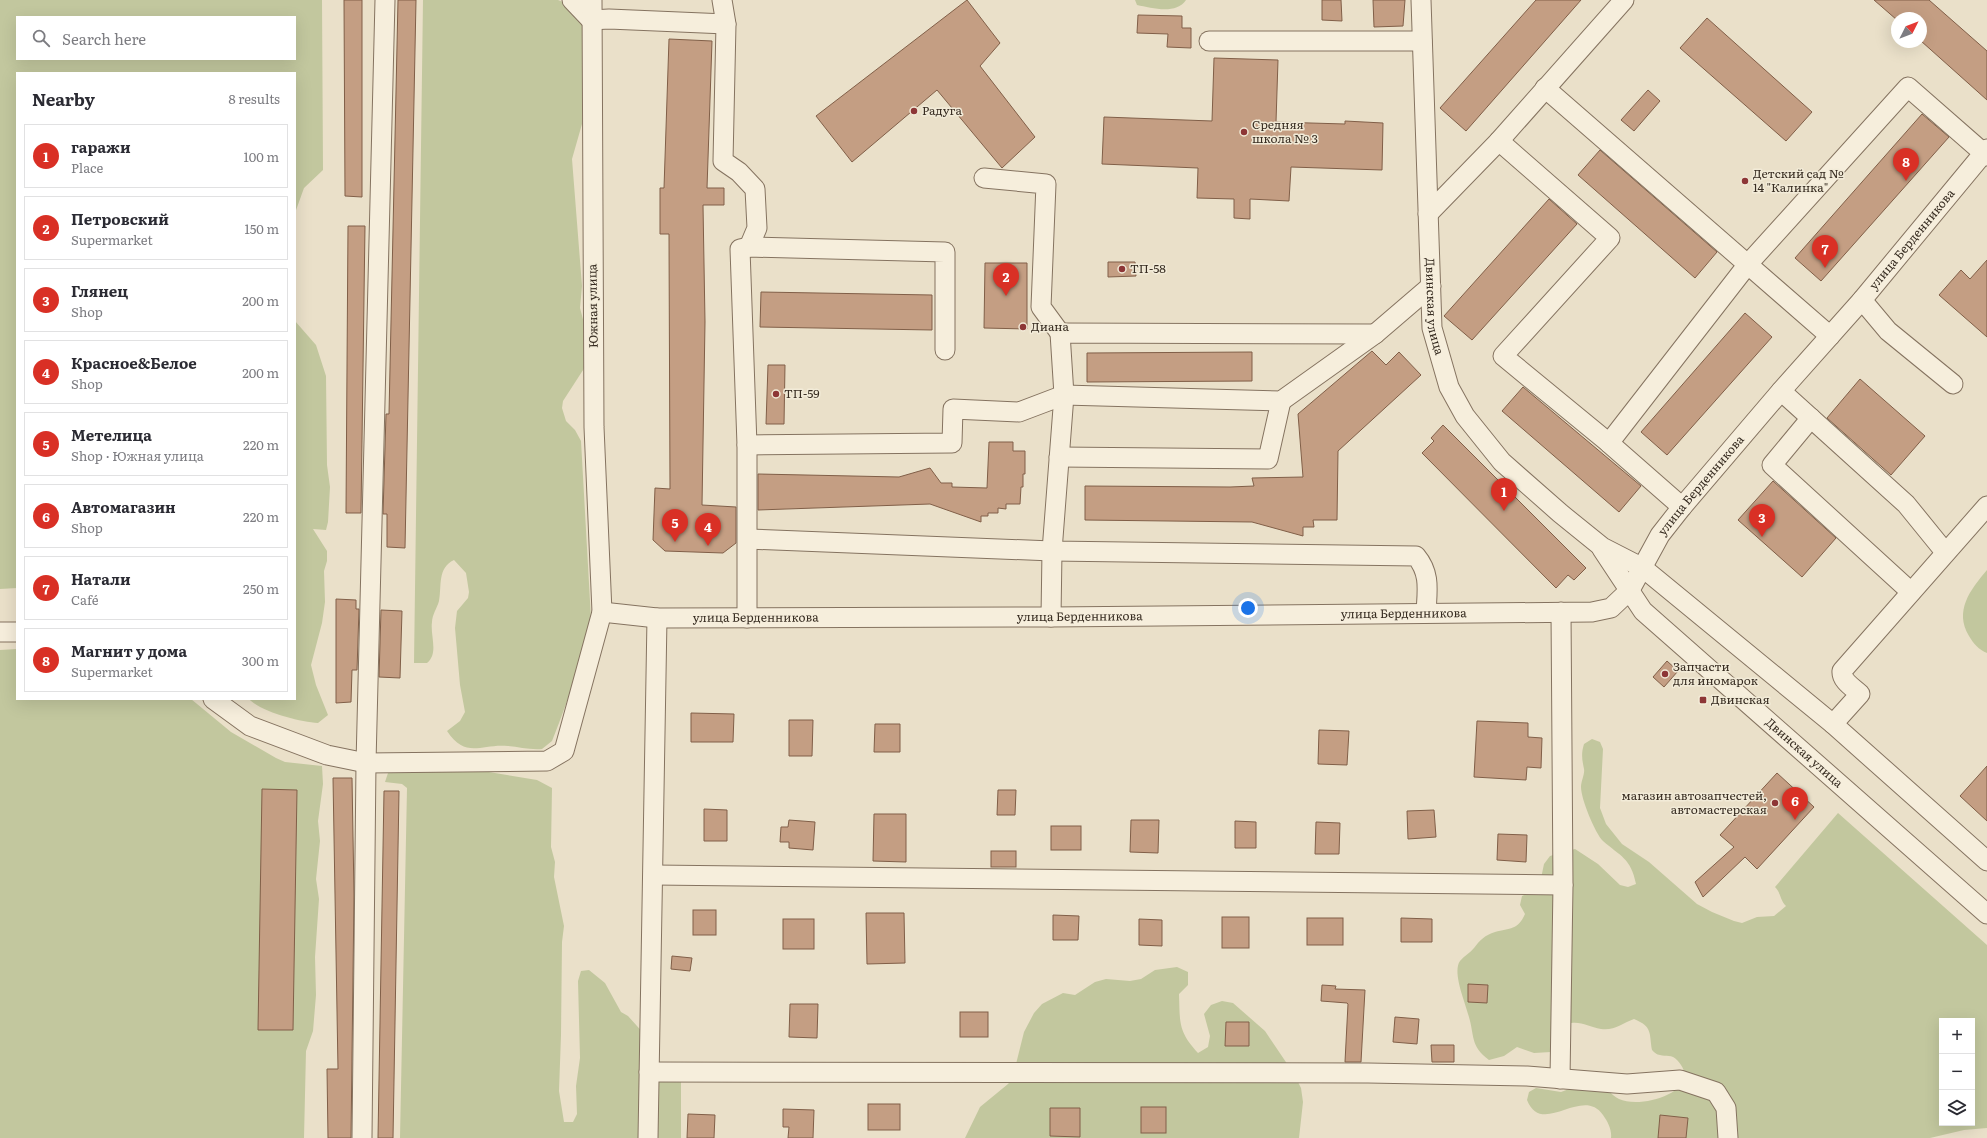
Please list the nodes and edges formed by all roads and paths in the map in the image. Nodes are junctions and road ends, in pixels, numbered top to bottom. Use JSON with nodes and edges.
{"nodes":[{"id":1,"x":385,"y":0,"type":"edge"},
{"id":2,"x":572,"y":0,"type":"edge"},
{"id":3,"x":592,"y":0,"type":"edge"},
{"id":4,"x":722,"y":0,"type":"edge"},
{"id":5,"x":1420,"y":0,"type":"edge"},
{"id":6,"x":1624,"y":0,"type":"edge"},
{"id":7,"x":591,"y":20,"type":"junction"},
{"id":8,"x":726,"y":24,"type":"junction"},
{"id":9,"x":1209,"y":41,"type":"dead end"},
{"id":10,"x":1422,"y":41,"type":"junction"},
{"id":11,"x":1546,"y":88,"type":"junction"},
{"id":12,"x":1499,"y":141,"type":"junction"},
{"id":13,"x":1986,"y":153,"type":"edge"},
{"id":14,"x":984,"y":178,"type":"dead end"},
{"id":15,"x":1428,"y":214,"type":"junction"},
{"id":16,"x":749,"y":247,"type":"junction"},
{"id":17,"x":1748,"y":264,"type":"junction"},
{"id":18,"x":1431,"y":286,"type":"junction"},
{"id":19,"x":1862,"y":300,"type":"junction"},
{"id":20,"x":1060,"y":333,"type":"junction"},
{"id":21,"x":1376,"y":334,"type":"junction"},
{"id":22,"x":1830,"y":336,"type":"junction"},
{"id":23,"x":945,"y":350,"type":"dead end"},
{"id":24,"x":1953,"y":384,"type":"dead end"},
{"id":25,"x":1781,"y":390,"type":"junction"},
{"id":26,"x":1064,"y":395,"type":"junction"},
{"id":27,"x":1281,"y":401,"type":"junction"},
{"id":28,"x":1811,"y":418,"type":"junction"},
{"id":29,"x":1609,"y":443,"type":"junction"},
{"id":30,"x":747,"y":445,"type":"junction"},
{"id":31,"x":1059,"y":457,"type":"junction"},
{"id":32,"x":1987,"y":506,"type":"edge"},
{"id":33,"x":1682,"y":507,"type":"junction"},
{"id":34,"x":748,"y":539,"type":"junction"},
{"id":35,"x":1602,"y":547,"type":"junction"},
{"id":36,"x":1052,"y":551,"type":"junction"},
{"id":37,"x":1945,"y":552,"type":"junction"},
{"id":38,"x":1643,"y":568,"type":"junction"},
{"id":39,"x":1630,"y":590,"type":"junction"},
{"id":40,"x":1911,"y":592,"type":"junction"},
{"id":41,"x":602,"y":612,"type":"junction"},
{"id":42,"x":1561,"y":612,"type":"junction"},
{"id":43,"x":1426,"y":613,"type":"junction"},
{"id":44,"x":1052,"y":617,"type":"junction"},
{"id":45,"x":657,"y":618,"type":"junction"},
{"id":46,"x":747,"y":618,"type":"junction"},
{"id":47,"x":0,"y":632,"type":"edge"},
{"id":48,"x":16,"y":632,"type":"edge"},
{"id":49,"x":214,"y":700,"type":"edge"},
{"id":50,"x":1833,"y":724,"type":"junction"},
{"id":51,"x":366,"y":762,"type":"junction"},
{"id":52,"x":1987,"y":861,"type":"edge"},
{"id":53,"x":654,"y":875,"type":"junction"},
{"id":54,"x":1563,"y":885,"type":"junction"},
{"id":55,"x":1987,"y":914,"type":"edge"},
{"id":56,"x":649,"y":1072,"type":"junction"},
{"id":57,"x":1560,"y":1079,"type":"junction"},
{"id":58,"x":362,"y":1138,"type":"edge"},
{"id":59,"x":648,"y":1138,"type":"edge"},
{"id":60,"x":1728,"y":1138,"type":"edge"}],
"edges":[{"from":1,"to":51,"type":"street"},
{"from":2,"to":7,"type":"street"},
{"from":3,"to":7,"type":"street","name":"Южная улица"},
{"from":4,"to":8,"type":"street"},
{"from":5,"to":10,"type":"street","name":"Двинская улица"},
{"from":6,"to":11,"type":"street"},
{"from":7,"to":8,"type":"street"},
{"from":7,"to":41,"type":"street","name":"Южная улица"},
{"from":8,"to":16,"type":"street"},
{"from":9,"to":10,"type":"street"},
{"from":10,"to":15,"type":"street","name":"Двинская улица"},
{"from":11,"to":12,"type":"street"},
{"from":11,"to":17,"type":"street"},
{"from":12,"to":15,"type":"street"},
{"from":12,"to":29,"type":"street"},
{"from":13,"to":17,"type":"street"},
{"from":13,"to":19,"type":"street","name":"улица Берденникова"},
{"from":14,"to":20,"type":"street"},
{"from":15,"to":18,"type":"street","name":"Двинская улица"},
{"from":16,"to":23,"type":"street"},
{"from":16,"to":30,"type":"street"},
{"from":17,"to":22,"type":"street"},
{"from":17,"to":29,"type":"street"},
{"from":18,"to":21,"type":"street"},
{"from":18,"to":35,"type":"street","name":"Двинская улица"},
{"from":19,"to":22,"type":"street","name":"улица Берденникова"},
{"from":19,"to":24,"type":"street"},
{"from":20,"to":21,"type":"street"},
{"from":20,"to":26,"type":"street"},
{"from":21,"to":27,"type":"street"},
{"from":22,"to":25,"type":"street","name":"улица Берденникова"},
{"from":25,"to":28,"type":"street"},
{"from":25,"to":33,"type":"street","name":"улица Берденникова"},
{"from":26,"to":27,"type":"street"},
{"from":26,"to":30,"type":"street"},
{"from":26,"to":31,"type":"street"},
{"from":27,"to":31,"type":"street"},
{"from":28,"to":37,"type":"street"},
{"from":28,"to":40,"type":"street"},
{"from":29,"to":33,"type":"street"},
{"from":30,"to":34,"type":"street"},
{"from":31,"to":36,"type":"street"},
{"from":32,"to":37,"type":"street"},
{"from":33,"to":38,"type":"street","name":"улица Берденникова"},
{"from":34,"to":36,"type":"street"},
{"from":34,"to":46,"type":"street"},
{"from":35,"to":38,"type":"street","name":"Двинская улица"},
{"from":35,"to":39,"type":"street","name":"Двинская улица"},
{"from":36,"to":43,"type":"street"},
{"from":36,"to":44,"type":"street"},
{"from":37,"to":40,"type":"street"},
{"from":38,"to":39,"type":"street","name":"улица Берденникова"},
{"from":38,"to":50,"type":"street","name":"Двинская улица"},
{"from":39,"to":42,"type":"street","name":"улица Берденникова"},
{"from":39,"to":55,"type":"street","name":"Двинская улица"},
{"from":40,"to":50,"type":"street"},
{"from":41,"to":45,"type":"street","name":"улица Берденникова"},
{"from":41,"to":51,"type":"street","name":"Южная улица"},
{"from":42,"to":43,"type":"street","name":"улица Берденникова"},
{"from":42,"to":54,"type":"street"},
{"from":43,"to":44,"type":"street","name":"улица Берденникова"},
{"from":44,"to":46,"type":"street","name":"улица Берденникова"},
{"from":45,"to":46,"type":"street","name":"улица Берденникова"},
{"from":45,"to":53,"type":"street"},
{"from":47,"to":48,"type":"street"},
{"from":49,"to":51,"type":"street","name":"Южная улица"},
{"from":50,"to":52,"type":"street","name":"Двинская улица"},
{"from":51,"to":58,"type":"street"},
{"from":53,"to":54,"type":"street"},
{"from":53,"to":56,"type":"street"},
{"from":54,"to":57,"type":"street"},
{"from":56,"to":57,"type":"street"},
{"from":56,"to":59,"type":"street"},
{"from":57,"to":60,"type":"street"}]}
